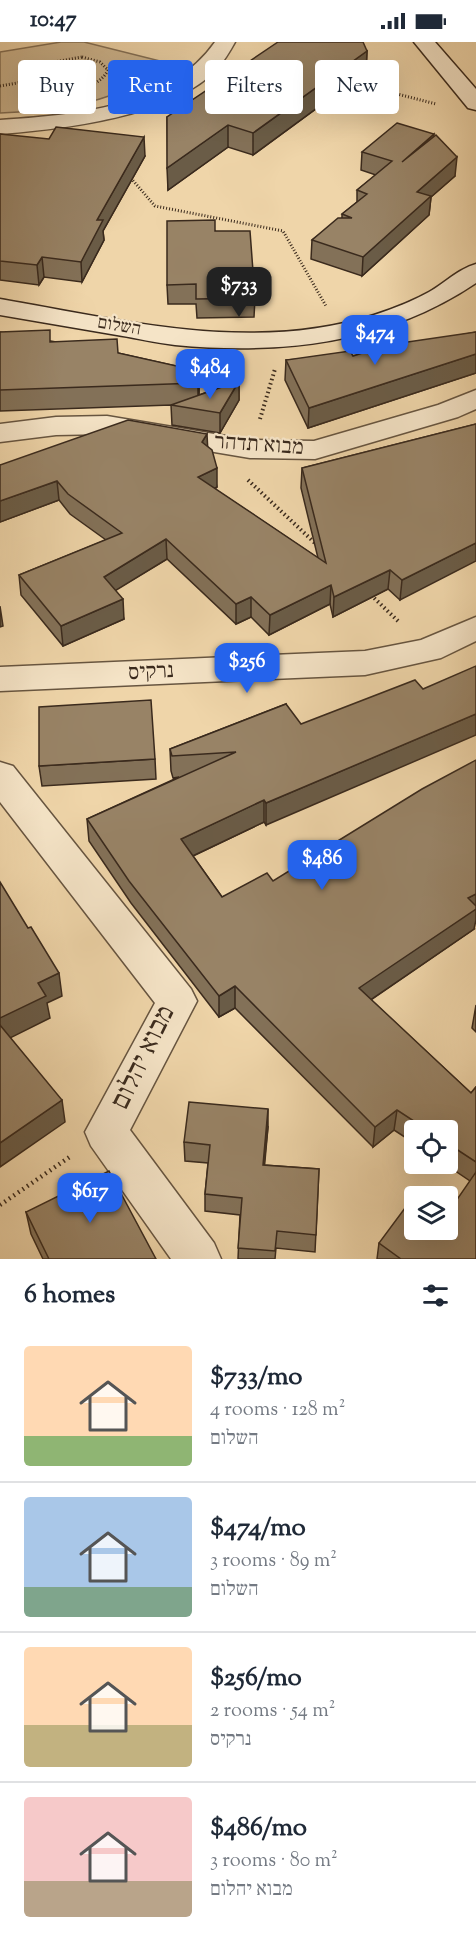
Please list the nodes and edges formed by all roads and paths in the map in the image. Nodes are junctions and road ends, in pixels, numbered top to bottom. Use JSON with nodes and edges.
{"nodes":[{"id":1,"x":225,"y":42,"type":"edge"},
{"id":2,"x":424,"y":42,"type":"edge"},
{"id":3,"x":45,"y":78,"type":"joint"},
{"id":4,"x":18,"y":83,"type":"edge"},
{"id":5,"x":0,"y":86,"type":"edge"},
{"id":6,"x":399,"y":94,"type":"edge"},
{"id":7,"x":476,"y":103,"type":"edge"},
{"id":8,"x":441,"y":105,"type":"dead end"},
{"id":9,"x":0,"y":126,"type":"edge"},
{"id":10,"x":125,"y":171,"type":"edge"},
{"id":11,"x":476,"y":272,"type":"edge"},
{"id":12,"x":0,"y":307,"type":"edge"},
{"id":13,"x":341,"y":331,"type":"junction"},
{"id":14,"x":285,"y":339,"type":"junction"},
{"id":15,"x":476,"y":398,"type":"edge"},
{"id":16,"x":0,"y":433,"type":"edge"},
{"id":17,"x":208,"y":442,"type":"junction"},
{"id":18,"x":250,"y":449,"type":"junction"},
{"id":19,"x":319,"y":546,"type":"edge"},
{"id":20,"x":370,"y":594,"type":"edge"},
{"id":21,"x":476,"y":628,"type":"edge"},
{"id":22,"x":429,"y":650,"type":"junction"},
{"id":23,"x":0,"y":679,"type":"edge"},
{"id":24,"x":0,"y":776,"type":"edge"},
{"id":25,"x":106,"y":1132,"type":"junction"},
{"id":26,"x":0,"y":1205,"type":"edge"},
{"id":27,"x":198,"y":1259,"type":"edge"}],
"edges":[{"from":1,"to":9,"type":"street"},
{"from":2,"to":7,"type":"street"},
{"from":3,"to":3,"type":"path"},
{"from":4,"to":5,"type":"path"},
{"from":6,"to":8,"type":"path"},
{"from":10,"to":13,"type":"path"},
{"from":11,"to":13,"type":"street","name":"השלום"},
{"from":12,"to":14,"type":"street","name":"השלום"},
{"from":13,"to":14,"type":"street","name":"השלום"},
{"from":14,"to":18,"type":"path"},
{"from":15,"to":18,"type":"street","name":"מבוא תדהר"},
{"from":16,"to":17,"type":"street","name":"מבוא תדהר"},
{"from":17,"to":18,"type":"street","name":"מבוא תדהר"},
{"from":17,"to":19,"type":"path"},
{"from":20,"to":22,"type":"path"},
{"from":21,"to":22,"type":"street","name":"נרקיס"},
{"from":22,"to":23,"type":"street","name":"נרקיס"},
{"from":24,"to":25,"type":"street","name":"מבוא יהלום"},
{"from":25,"to":26,"type":"path"},
{"from":25,"to":27,"type":"street","name":"מבוא יהלום"}]}
